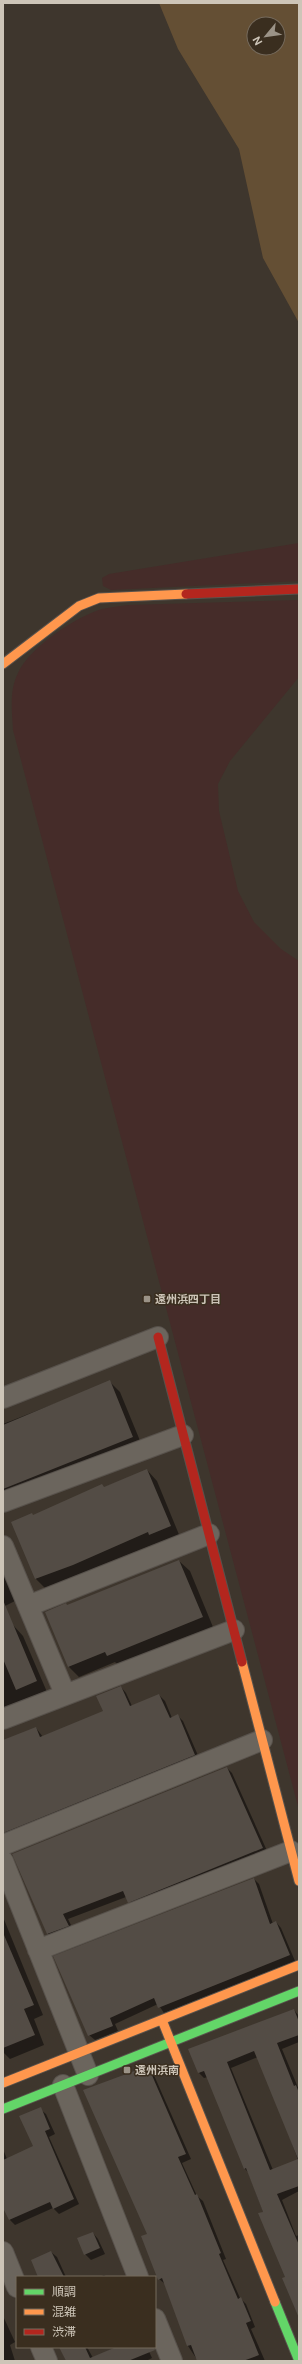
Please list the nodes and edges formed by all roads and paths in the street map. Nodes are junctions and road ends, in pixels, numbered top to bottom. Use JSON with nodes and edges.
{"nodes":[{"id":1,"x":299,"y":589,"type":"edge"},
{"id":2,"x":3,"y":664,"type":"edge"},
{"id":3,"x":158,"y":1337,"type":"joint"},
{"id":4,"x":3,"y":1398,"type":"edge"},
{"id":5,"x":183,"y":1435,"type":"junction"},
{"id":6,"x":3,"y":1502,"type":"edge"},
{"id":7,"x":209,"y":1534,"type":"junction"},
{"id":8,"x":3,"y":1546,"type":"edge"},
{"id":9,"x":28,"y":1606,"type":"junction"},
{"id":10,"x":234,"y":1630,"type":"junction"},
{"id":11,"x":65,"y":1694,"type":"junction"},
{"id":12,"x":3,"y":1719,"type":"edge"},
{"id":13,"x":262,"y":1740,"type":"junction"},
{"id":14,"x":3,"y":1845,"type":"edge"},
{"id":15,"x":291,"y":1851,"type":"junction"},
{"id":16,"x":3,"y":1861,"type":"edge"},
{"id":17,"x":299,"y":1881,"type":"edge"},
{"id":18,"x":38,"y":1950,"type":"junction"},
{"id":19,"x":299,"y":1965,"type":"edge"},
{"id":20,"x":299,"y":1991,"type":"edge"},
{"id":21,"x":162,"y":2020,"type":"junction"},
{"id":22,"x":172,"y":2042,"type":"junction"},
{"id":23,"x":79,"y":2053,"type":"junction"},
{"id":24,"x":88,"y":2075,"type":"junction"},
{"id":25,"x":3,"y":2084,"type":"edge"},
{"id":26,"x":63,"y":2085,"type":"junction"},
{"id":27,"x":3,"y":2109,"type":"edge"},
{"id":28,"x":3,"y":2252,"type":"edge"},
{"id":29,"x":138,"y":2276,"type":"edge"},
{"id":30,"x":16,"y":2284,"type":"edge"},
{"id":31,"x":156,"y":2321,"type":"edge"},
{"id":32,"x":41,"y":2348,"type":"edge"},
{"id":33,"x":47,"y":2361,"type":"edge"},
{"id":34,"x":172,"y":2361,"type":"edge"},
{"id":35,"x":299,"y":2361,"type":"edge"}],
"edges":[{"from":1,"to":2,"type":"street"},
{"from":3,"to":4,"type":"street"},
{"from":3,"to":5,"type":"street"},
{"from":5,"to":6,"type":"street"},
{"from":5,"to":7,"type":"street"},
{"from":7,"to":9,"type":"street"},
{"from":7,"to":10,"type":"street"},
{"from":8,"to":9,"type":"street"},
{"from":9,"to":11,"type":"street"},
{"from":10,"to":11,"type":"street"},
{"from":10,"to":13,"type":"street"},
{"from":11,"to":12,"type":"street"},
{"from":13,"to":14,"type":"street"},
{"from":13,"to":15,"type":"street"},
{"from":15,"to":17,"type":"street"},
{"from":15,"to":18,"type":"street"},
{"from":16,"to":18,"type":"street"},
{"from":18,"to":23,"type":"street"},
{"from":19,"to":21,"type":"street"},
{"from":20,"to":22,"type":"street"},
{"from":21,"to":22,"type":"street"},
{"from":21,"to":23,"type":"street"},
{"from":22,"to":24,"type":"street"},
{"from":22,"to":35,"type":"street"},
{"from":23,"to":24,"type":"street"},
{"from":23,"to":25,"type":"street"},
{"from":24,"to":26,"type":"street"},
{"from":26,"to":27,"type":"street"},
{"from":26,"to":29,"type":"street"},
{"from":28,"to":30,"type":"street"},
{"from":31,"to":34,"type":"street"},
{"from":32,"to":33,"type":"street"}]}
